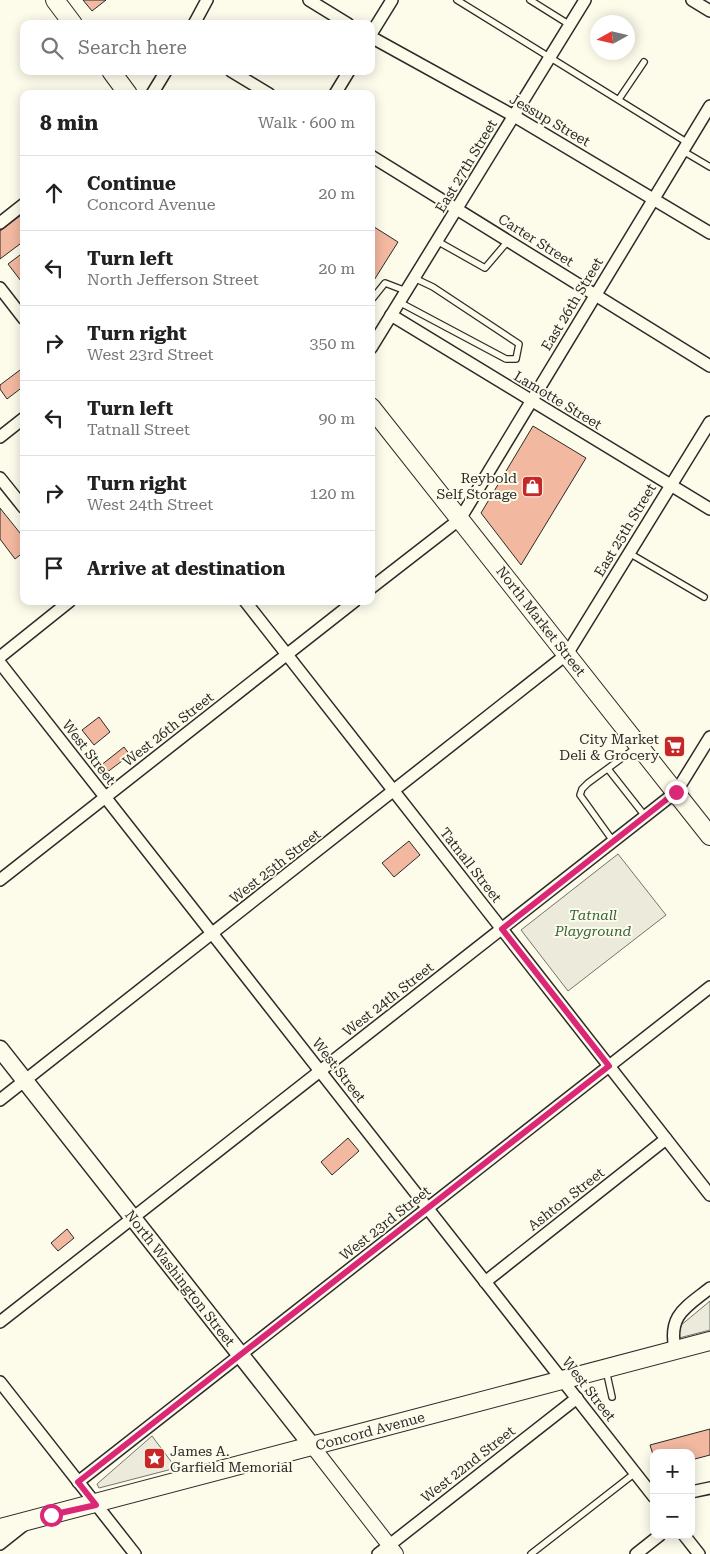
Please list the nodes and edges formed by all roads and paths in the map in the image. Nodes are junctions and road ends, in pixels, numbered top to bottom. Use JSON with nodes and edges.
{"nodes":[{"id":1,"x":55,"y":0,"type":"edge"},
{"id":2,"x":207,"y":0,"type":"edge"},
{"id":3,"x":309,"y":0,"type":"edge"},
{"id":4,"x":392,"y":0,"type":"edge"},
{"id":5,"x":458,"y":0,"type":"edge"},
{"id":6,"x":530,"y":0,"type":"edge"},
{"id":7,"x":585,"y":0,"type":"edge"},
{"id":8,"x":692,"y":0,"type":"edge"},
{"id":9,"x":710,"y":11,"type":"edge"},
{"id":10,"x":70,"y":20,"type":"edge"},
{"id":11,"x":196,"y":20,"type":"edge"},
{"id":12,"x":342,"y":20,"type":"edge"},
{"id":13,"x":570,"y":25,"type":"junction"},
{"id":14,"x":375,"y":29,"type":"edge"},
{"id":15,"x":375,"y":38,"type":"edge"},
{"id":16,"x":550,"y":58,"type":"junction"},
{"id":17,"x":644,"y":62,"type":"dead end"},
{"id":18,"x":113,"y":75,"type":"edge"},
{"id":19,"x":164,"y":75,"type":"edge"},
{"id":20,"x":238,"y":75,"type":"edge"},
{"id":21,"x":347,"y":75,"type":"edge"},
{"id":22,"x":125,"y":90,"type":"edge"},
{"id":23,"x":154,"y":90,"type":"edge"},
{"id":24,"x":262,"y":90,"type":"edge"},
{"id":25,"x":337,"y":90,"type":"edge"},
{"id":26,"x":619,"y":100,"type":"junction"},
{"id":27,"x":710,"y":106,"type":"edge"},
{"id":28,"x":514,"y":116,"type":"junction"},
{"id":29,"x":685,"y":147,"type":"junction"},
{"id":30,"x":375,"y":158,"type":"edge"},
{"id":31,"x":710,"y":167,"type":"edge"},
{"id":32,"x":654,"y":198,"type":"junction"},
{"id":33,"x":20,"y":207,"type":"edge"},
{"id":34,"x":457,"y":209,"type":"junction"},
{"id":35,"x":0,"y":222,"type":"edge"},
{"id":36,"x":710,"y":233,"type":"edge"},
{"id":37,"x":437,"y":241,"type":"junction"},
{"id":38,"x":508,"y":241,"type":"junction"},
{"id":39,"x":414,"y":278,"type":"junction"},
{"id":40,"x":0,"y":288,"type":"edge"},
{"id":41,"x":406,"y":291,"type":"junction"},
{"id":42,"x":596,"y":294,"type":"junction"},
{"id":43,"x":375,"y":296,"type":"edge"},
{"id":44,"x":400,"y":302,"type":"junction"},
{"id":45,"x":20,"y":314,"type":"edge"},
{"id":46,"x":391,"y":315,"type":"junction"},
{"id":47,"x":375,"y":338,"type":"edge"},
{"id":48,"x":710,"y":366,"type":"edge"},
{"id":49,"x":530,"y":402,"type":"junction"},
{"id":50,"x":375,"y":416,"type":"edge"},
{"id":51,"x":20,"y":421,"type":"edge"},
{"id":52,"x":710,"y":422,"type":"edge"},
{"id":53,"x":0,"y":437,"type":"edge"},
{"id":54,"x":0,"y":478,"type":"edge"},
{"id":55,"x":670,"y":485,"type":"junction"},
{"id":56,"x":20,"y":503,"type":"edge"},
{"id":57,"x":710,"y":510,"type":"edge"},
{"id":58,"x":460,"y":519,"type":"junction"},
{"id":59,"x":629,"y":552,"type":"junction"},
{"id":60,"x":375,"y":585,"type":"edge"},
{"id":61,"x":704,"y":597,"type":"dead end"},
{"id":62,"x":65,"y":605,"type":"edge"},
{"id":63,"x":248,"y":605,"type":"edge"},
{"id":64,"x":347,"y":605,"type":"edge"},
{"id":65,"x":567,"y":654,"type":"junction"},
{"id":66,"x":287,"y":655,"type":"junction"},
{"id":67,"x":0,"y":657,"type":"edge"},
{"id":68,"x":0,"y":662,"type":"edge"},
{"id":69,"x":710,"y":737,"type":"edge"},
{"id":70,"x":639,"y":746,"type":"junction"},
{"id":71,"x":608,"y":769,"type":"junction"},
{"id":72,"x":395,"y":792,"type":"junction"},
{"id":73,"x":676,"y":792,"type":"junction"},
{"id":74,"x":106,"y":797,"type":"junction"},
{"id":75,"x":646,"y":816,"type":"junction"},
{"id":76,"x":710,"y":836,"type":"edge"},
{"id":77,"x":613,"y":841,"type":"junction"},
{"id":78,"x":0,"y":880,"type":"edge"},
{"id":79,"x":502,"y":929,"type":"junction"},
{"id":80,"x":213,"y":934,"type":"junction"},
{"id":81,"x":710,"y":987,"type":"edge"},
{"id":82,"x":0,"y":1049,"type":"edge"},
{"id":83,"x":609,"y":1066,"type":"junction"},
{"id":84,"x":320,"y":1071,"type":"junction"},
{"id":85,"x":25,"y":1080,"type":"junction"},
{"id":86,"x":0,"y":1100,"type":"edge"},
{"id":87,"x":666,"y":1139,"type":"junction"},
{"id":88,"x":710,"y":1195,"type":"edge"},
{"id":89,"x":428,"y":1208,"type":"junction"},
{"id":90,"x":133,"y":1218,"type":"junction"},
{"id":91,"x":486,"y":1282,"type":"junction"},
{"id":92,"x":710,"y":1288,"type":"edge"},
{"id":93,"x":0,"y":1322,"type":"edge"},
{"id":94,"x":710,"y":1342,"type":"edge"},
{"id":95,"x":675,"y":1350,"type":"junction"},
{"id":96,"x":240,"y":1355,"type":"junction"},
{"id":97,"x":605,"y":1368,"type":"junction"},
{"id":98,"x":562,"y":1379,"type":"junction"},
{"id":99,"x":0,"y":1382,"type":"edge"},
{"id":100,"x":612,"y":1397,"type":"dead end"},
{"id":101,"x":577,"y":1398,"type":"junction"},
{"id":102,"x":313,"y":1447,"type":"junction"},
{"id":103,"x":635,"y":1473,"type":"junction"},
{"id":104,"x":78,"y":1482,"type":"junction"},
{"id":105,"x":710,"y":1488,"type":"edge"},
{"id":106,"x":695,"y":1491,"type":"edge"},
{"id":107,"x":652,"y":1494,"type":"edge"},
{"id":108,"x":96,"y":1505,"type":"junction"},
{"id":109,"x":30,"y":1521,"type":"junction"},
{"id":110,"x":0,"y":1528,"type":"edge"},
{"id":111,"x":655,"y":1539,"type":"edge"},
{"id":112,"x":687,"y":1539,"type":"edge"},
{"id":113,"x":0,"y":1544,"type":"edge"},
{"id":114,"x":393,"y":1549,"type":"edge"},
{"id":115,"x":135,"y":1554,"type":"edge"},
{"id":116,"x":378,"y":1554,"type":"edge"},
{"id":117,"x":531,"y":1554,"type":"edge"},
{"id":118,"x":636,"y":1554,"type":"edge"},
{"id":119,"x":698,"y":1554,"type":"edge"}],
"edges":[{"from":1,"to":10,"type":"main road"},
{"from":2,"to":11,"type":"street"},
{"from":3,"to":12,"type":"street"},
{"from":4,"to":14,"type":"street"},
{"from":5,"to":16,"type":"lane"},
{"from":6,"to":13,"type":"lane"},
{"from":7,"to":13,"type":"street","name":"East 27th Street"},
{"from":8,"to":9,"type":"street"},
{"from":13,"to":16,"type":"street","name":"East 27th Street"},
{"from":15,"to":28,"type":"street","name":"Jessup Street"},
{"from":16,"to":26,"type":"lane"},
{"from":16,"to":28,"type":"street","name":"East 27th Street"},
{"from":17,"to":26,"type":"lane"},
{"from":18,"to":22,"type":"main road"},
{"from":19,"to":23,"type":"street"},
{"from":20,"to":24,"type":"street"},
{"from":21,"to":25,"type":"street"},
{"from":26,"to":29,"type":"lane"},
{"from":27,"to":29,"type":"street","name":"East 26th Street"},
{"from":28,"to":32,"type":"street","name":"Jessup Street"},
{"from":28,"to":34,"type":"street","name":"East 27th Street"},
{"from":29,"to":31,"type":"lane"},
{"from":29,"to":32,"type":"street","name":"East 26th Street"},
{"from":30,"to":34,"type":"street","name":"Carter Street"},
{"from":32,"to":36,"type":"street","name":"Jessup Street"},
{"from":32,"to":42,"type":"street","name":"East 26th Street"},
{"from":33,"to":35,"type":"street"},
{"from":34,"to":37,"type":"street","name":"East 27th Street"},
{"from":34,"to":38,"type":"street","name":"Carter Street"},
{"from":37,"to":38,"type":"lane"},
{"from":37,"to":39,"type":"street","name":"East 27th Street"},
{"from":38,"to":42,"type":"street","name":"Carter Street"},
{"from":39,"to":41,"type":"street","name":"East 27th Street"},
{"from":39,"to":44,"type":"lane"},
{"from":40,"to":45,"type":"street"},
{"from":41,"to":43,"type":"lane"},
{"from":41,"to":44,"type":"street","name":"East 27th Street"},
{"from":42,"to":48,"type":"street","name":"Carter Street"},
{"from":42,"to":49,"type":"street","name":"East 26th Street"},
{"from":44,"to":46,"type":"street","name":"East 27th Street"},
{"from":46,"to":47,"type":"street","name":"East 27th Street"},
{"from":46,"to":49,"type":"street","name":"Lamotte Street"},
{"from":49,"to":55,"type":"street","name":"Lamotte Street"},
{"from":49,"to":58,"type":"street","name":"East 26th Street"},
{"from":50,"to":58,"type":"main road","name":"North Market Street"},
{"from":51,"to":53,"type":"street"},
{"from":52,"to":55,"type":"street","name":"East 25th Street"},
{"from":54,"to":56,"type":"street"},
{"from":55,"to":57,"type":"street","name":"Lamotte Street"},
{"from":55,"to":59,"type":"street","name":"East 25th Street"},
{"from":58,"to":60,"type":"street"},
{"from":58,"to":65,"type":"main road","name":"North Market Street"},
{"from":59,"to":61,"type":"lane"},
{"from":59,"to":65,"type":"street","name":"East 25th Street"},
{"from":62,"to":67,"type":"street"},
{"from":63,"to":66,"type":"street","name":"Tatnall Street"},
{"from":64,"to":66,"type":"street","name":"West 26th Street"},
{"from":65,"to":70,"type":"main road","name":"North Market Street"},
{"from":65,"to":72,"type":"street","name":"West 25th Street"},
{"from":66,"to":72,"type":"street","name":"Tatnall Street"},
{"from":66,"to":74,"type":"street","name":"West 26th Street"},
{"from":68,"to":74,"type":"street","name":"West Street"},
{"from":69,"to":73,"type":"street","name":"West 24th Street"},
{"from":70,"to":71,"type":"lane"},
{"from":70,"to":73,"type":"main road","name":"North Market Street"},
{"from":71,"to":75,"type":"lane"},
{"from":71,"to":77,"type":"lane"},
{"from":72,"to":79,"type":"street","name":"Tatnall Street"},
{"from":72,"to":80,"type":"street","name":"West 25th Street"},
{"from":73,"to":75,"type":"street","name":"West 24th Street"},
{"from":73,"to":76,"type":"main road","name":"North Market Street"},
{"from":74,"to":78,"type":"street","name":"West 26th Street"},
{"from":74,"to":80,"type":"street","name":"West Street"},
{"from":75,"to":77,"type":"street","name":"West 24th Street"},
{"from":77,"to":79,"type":"street","name":"West 24th Street"},
{"from":79,"to":83,"type":"street","name":"Tatnall Street"},
{"from":79,"to":84,"type":"street","name":"West 24th Street"},
{"from":80,"to":84,"type":"street","name":"West Street"},
{"from":80,"to":85,"type":"street","name":"West 25th Street"},
{"from":81,"to":83,"type":"street","name":"West 23rd Street"},
{"from":82,"to":85,"type":"main road","name":"North Washington Street"},
{"from":83,"to":87,"type":"street","name":"Tatnall Street"},
{"from":83,"to":89,"type":"street","name":"West 23rd Street"},
{"from":84,"to":89,"type":"street","name":"West Street"},
{"from":84,"to":90,"type":"street","name":"West 24th Street"},
{"from":85,"to":86,"type":"street","name":"West 25th Street"},
{"from":85,"to":90,"type":"main road","name":"North Washington Street"},
{"from":87,"to":88,"type":"street","name":"Tatnall Street"},
{"from":87,"to":91,"type":"street","name":"Ashton Street"},
{"from":89,"to":91,"type":"street","name":"West Street"},
{"from":89,"to":96,"type":"street","name":"West 23rd Street"},
{"from":90,"to":93,"type":"street","name":"West 24th Street"},
{"from":90,"to":96,"type":"main road","name":"North Washington Street"},
{"from":91,"to":98,"type":"street","name":"West Street"},
{"from":92,"to":95,"type":"street"},
{"from":94,"to":95,"type":"main road","name":"Concord Avenue"},
{"from":95,"to":97,"type":"main road","name":"Concord Avenue"},
{"from":96,"to":102,"type":"main road","name":"North Washington Street"},
{"from":96,"to":104,"type":"street","name":"West 23rd Street"},
{"from":97,"to":98,"type":"main road","name":"Concord Avenue"},
{"from":97,"to":100,"type":"lane"},
{"from":98,"to":101,"type":"street","name":"West Street"},
{"from":98,"to":102,"type":"main road","name":"Concord Avenue"},
{"from":99,"to":104,"type":"street"},
{"from":101,"to":103,"type":"street","name":"West Street"},
{"from":101,"to":114,"type":"street","name":"West 22nd Street"},
{"from":102,"to":108,"type":"main road","name":"Concord Avenue"},
{"from":102,"to":114,"type":"street","name":"North Washington Street"},
{"from":103,"to":107,"type":"street","name":"West Street"},
{"from":103,"to":117,"type":"lane"},
{"from":104,"to":108,"type":"street"},
{"from":105,"to":106,"type":"street"},
{"from":108,"to":109,"type":"main road","name":"Concord Avenue"},
{"from":108,"to":115,"type":"street"},
{"from":109,"to":110,"type":"main road","name":"Concord Avenue"},
{"from":109,"to":113,"type":"street"},
{"from":111,"to":118,"type":"street"},
{"from":112,"to":119,"type":"street"},
{"from":114,"to":116,"type":"street","name":"West 22nd Street"}]}
